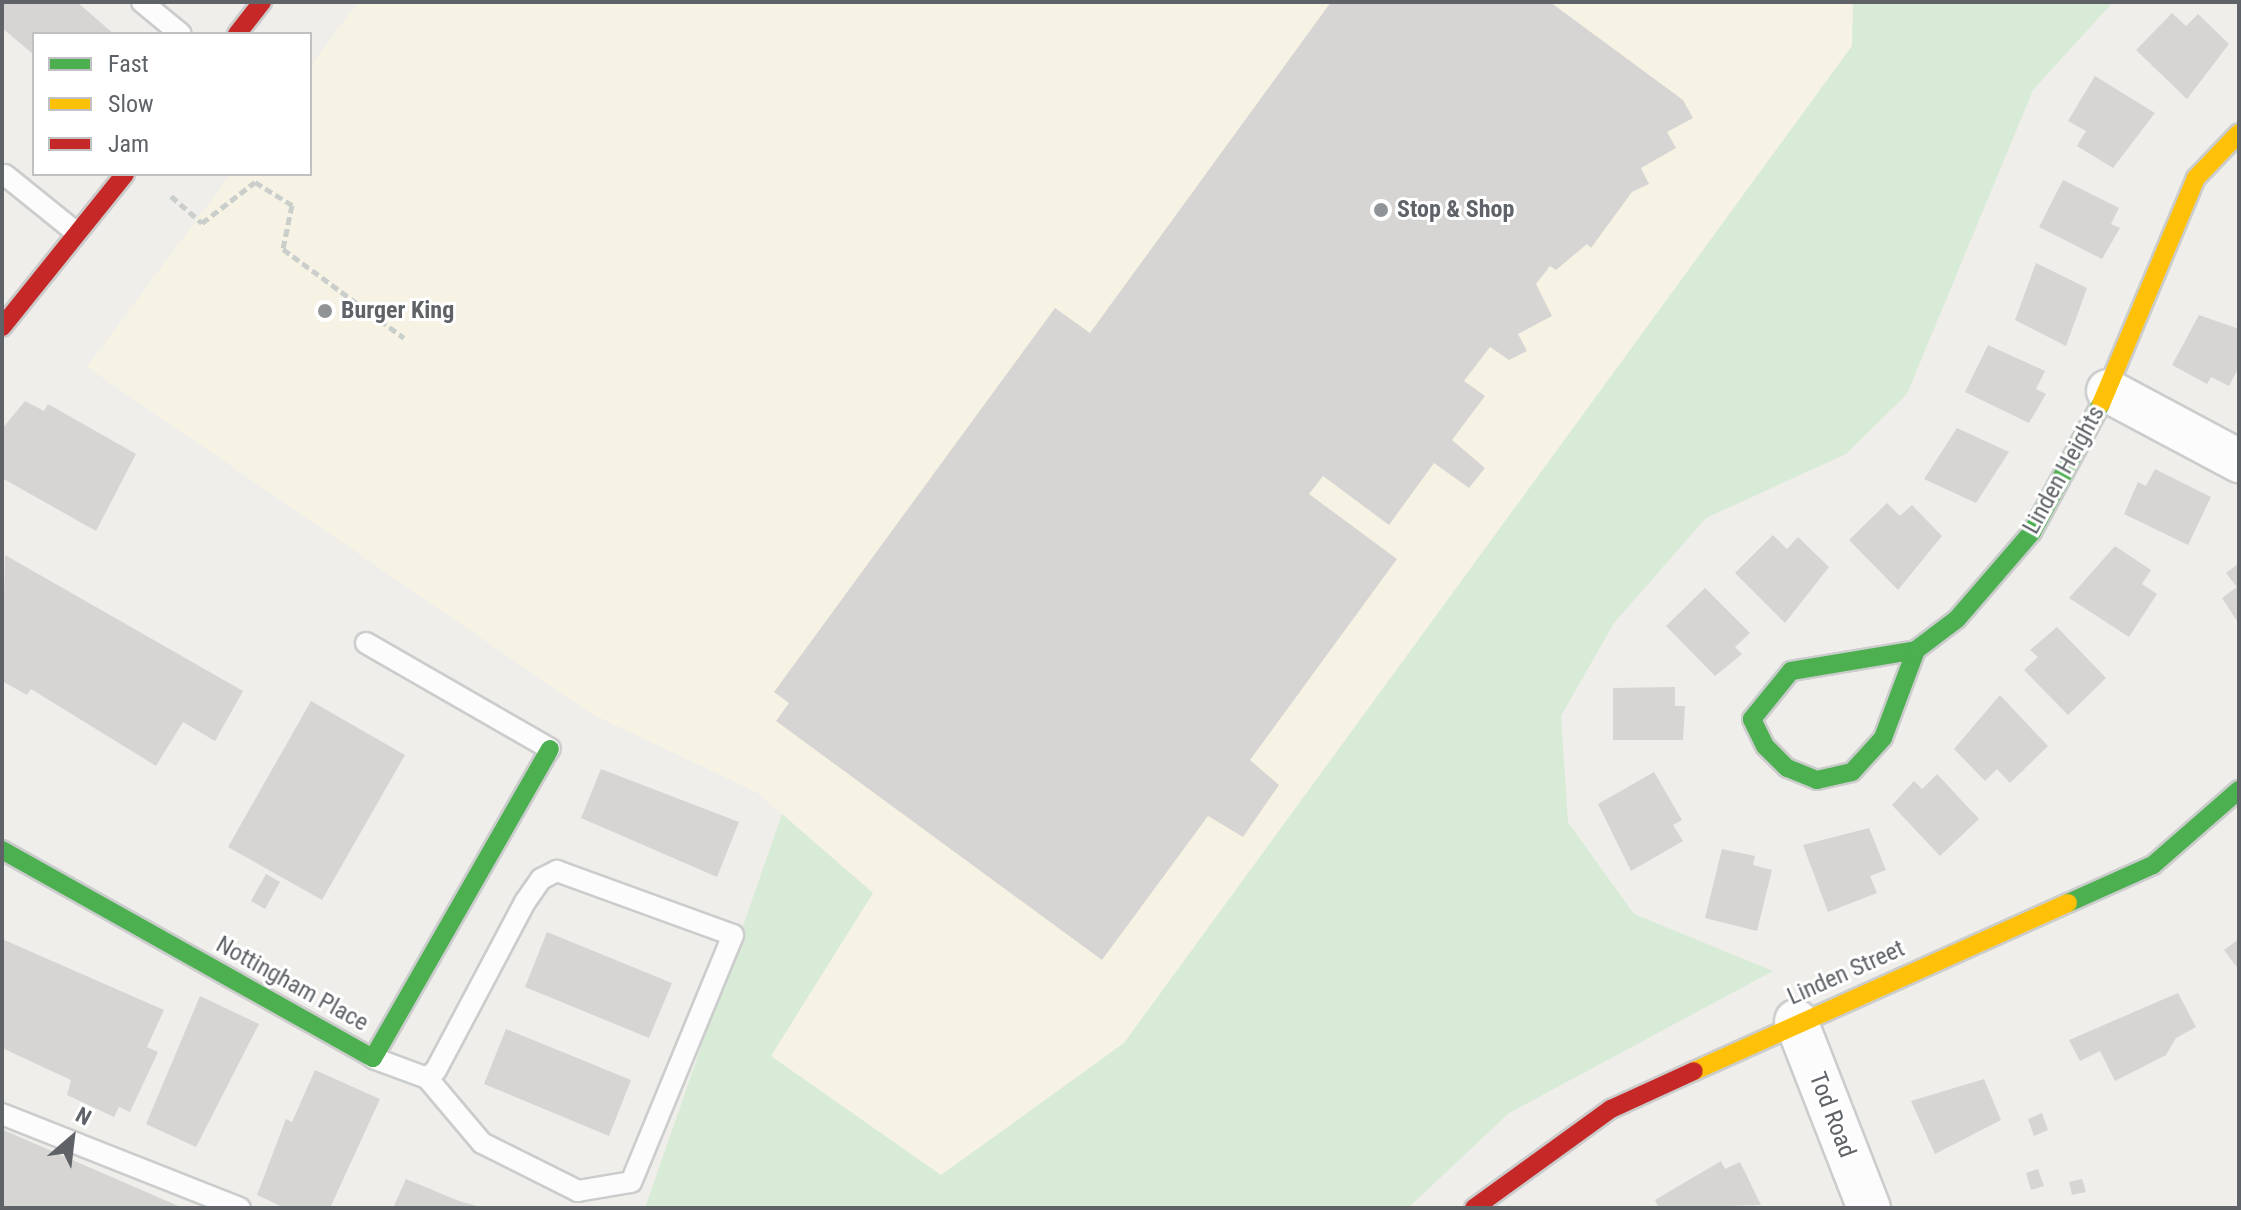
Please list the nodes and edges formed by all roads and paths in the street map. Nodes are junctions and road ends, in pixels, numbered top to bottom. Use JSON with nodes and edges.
{"nodes":[{"id":1,"x":142,"y":2,"type":"edge"},
{"id":2,"x":262,"y":2,"type":"edge"},
{"id":3,"x":179,"y":32,"type":"edge"},
{"id":4,"x":239,"y":32,"type":"edge"},
{"id":5,"x":2239,"y":133,"type":"edge"},
{"id":6,"x":5,"y":175,"type":"dead end"},
{"id":7,"x":123,"y":176,"type":"edge"},
{"id":8,"x":171,"y":196,"type":"dead end"},
{"id":9,"x":77,"y":233,"type":"junction"},
{"id":10,"x":2,"y":327,"type":"edge"},
{"id":11,"x":404,"y":338,"type":"dead end"},
{"id":12,"x":2108,"y":391,"type":"junction"},
{"id":13,"x":2239,"y":461,"type":"edge"},
{"id":14,"x":366,"y":643,"type":"dead end"},
{"id":15,"x":1916,"y":650,"type":"junction"},
{"id":16,"x":550,"y":749,"type":"joint"},
{"id":17,"x":2239,"y":790,"type":"edge"},
{"id":18,"x":2,"y":850,"type":"edge"},
{"id":19,"x":1796,"y":1021,"type":"junction"},
{"id":20,"x":373,"y":1058,"type":"junction"},
{"id":21,"x":427,"y":1078,"type":"junction"},
{"id":22,"x":2,"y":1114,"type":"edge"},
{"id":23,"x":240,"y":1208,"type":"edge"},
{"id":24,"x":1474,"y":1208,"type":"edge"},
{"id":25,"x":1869,"y":1208,"type":"edge"}],
"edges":[{"from":1,"to":3,"type":"lane"},
{"from":2,"to":4,"type":"street"},
{"from":5,"to":12,"type":"street","name":"Linden Heights"},
{"from":6,"to":9,"type":"lane"},
{"from":7,"to":9,"type":"street"},
{"from":8,"to":11,"type":"path"},
{"from":9,"to":10,"type":"street"},
{"from":12,"to":13,"type":"street","name":"Linden Heights"},
{"from":12,"to":15,"type":"street","name":"Linden Heights"},
{"from":14,"to":16,"type":"lane"},
{"from":15,"to":15,"type":"street","name":"Linden Heights"},
{"from":16,"to":20,"type":"street","name":"Nottingham Place"},
{"from":17,"to":19,"type":"street","name":"Linden Street"},
{"from":18,"to":20,"type":"street","name":"Nottingham Place"},
{"from":19,"to":24,"type":"street","name":"Linden Street"},
{"from":19,"to":25,"type":"street","name":"Tod Road"},
{"from":20,"to":21,"type":"lane"},
{"from":21,"to":21,"type":"lane"},
{"from":22,"to":23,"type":"lane"}]}
